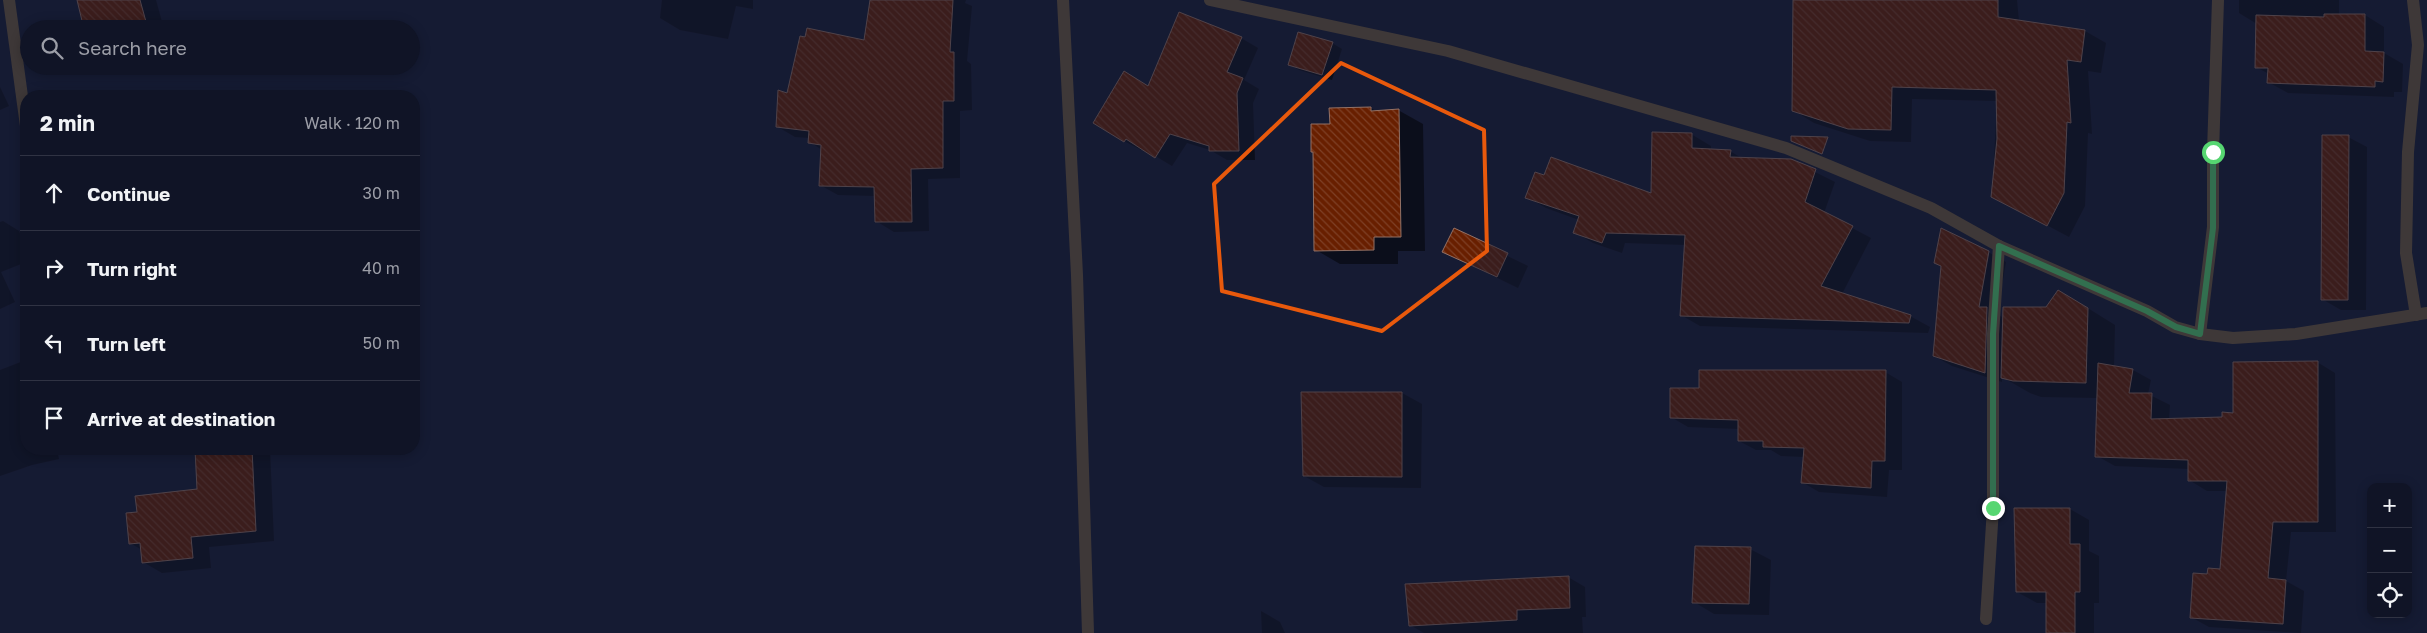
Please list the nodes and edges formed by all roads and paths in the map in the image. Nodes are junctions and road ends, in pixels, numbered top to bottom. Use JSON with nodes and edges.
{"nodes":[{"id":1,"x":4,"y":0,"type":"edge"},
{"id":2,"x":9,"y":0,"type":"edge"},
{"id":3,"x":1063,"y":0,"type":"edge"},
{"id":4,"x":1210,"y":0,"type":"edge"},
{"id":5,"x":2218,"y":0,"type":"edge"},
{"id":6,"x":2414,"y":0,"type":"edge"},
{"id":7,"x":0,"y":2,"type":"edge"},
{"id":8,"x":21,"y":90,"type":"edge"},
{"id":9,"x":1999,"y":246,"type":"junction"},
{"id":10,"x":2421,"y":314,"type":"edge"},
{"id":11,"x":2200,"y":334,"type":"junction"},
{"id":12,"x":1986,"y":619,"type":"dead end"},
{"id":13,"x":1088,"y":633,"type":"edge"}],
"edges":[{"from":1,"to":7,"type":"street"},
{"from":2,"to":8,"type":"street"},
{"from":3,"to":13,"type":"street"},
{"from":4,"to":9,"type":"street"},
{"from":5,"to":11,"type":"street"},
{"from":6,"to":10,"type":"street"},
{"from":9,"to":11,"type":"street"},
{"from":9,"to":12,"type":"street"},
{"from":10,"to":11,"type":"street"}]}
